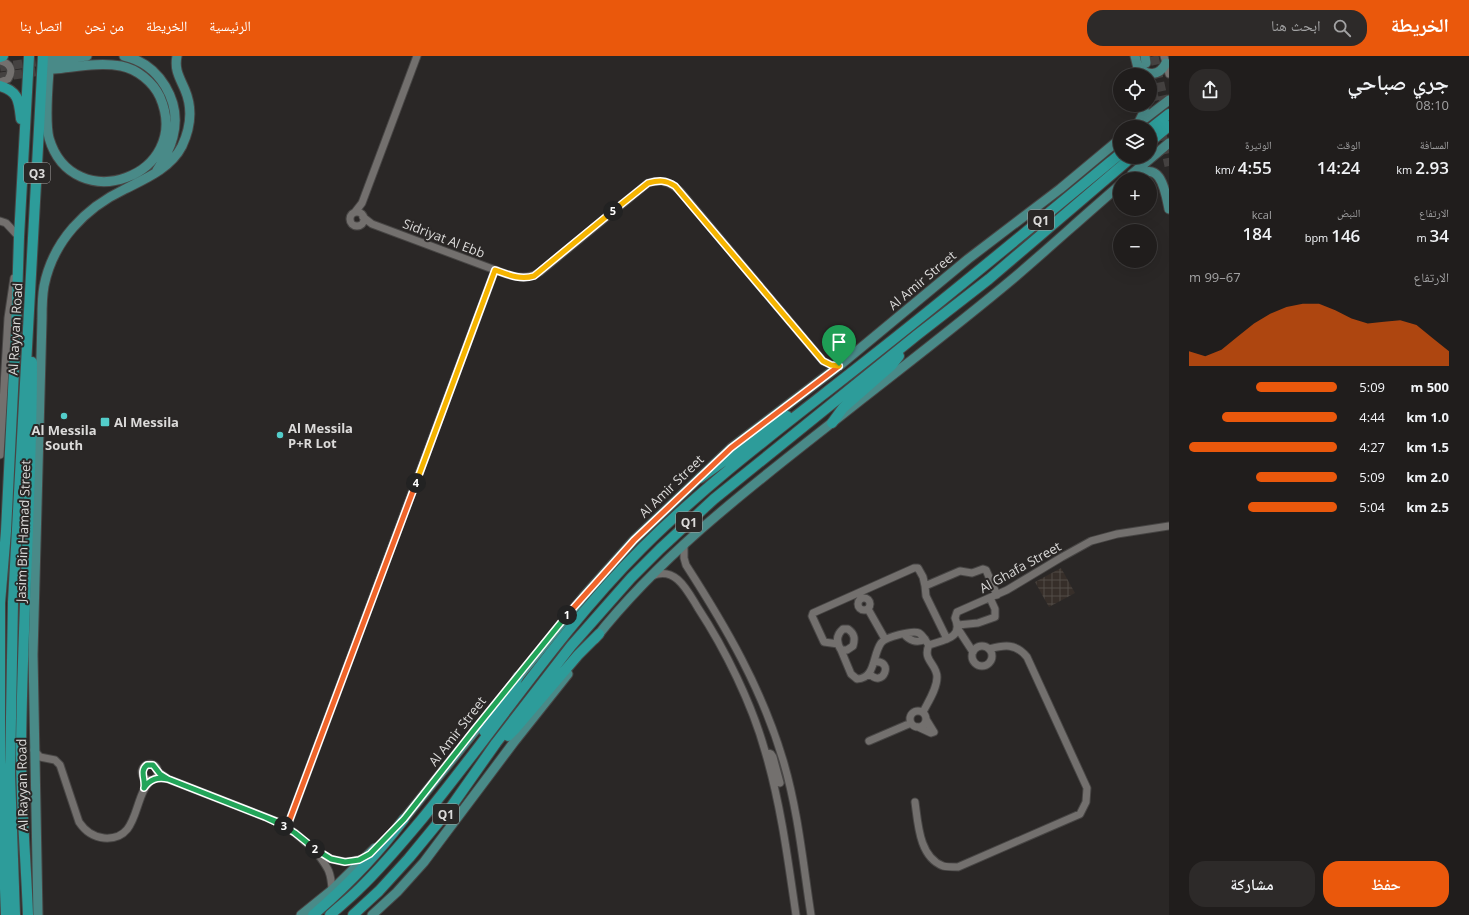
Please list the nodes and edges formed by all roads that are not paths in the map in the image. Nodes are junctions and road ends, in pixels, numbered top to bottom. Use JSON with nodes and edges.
{"nodes":[{"id":1,"x":3,"y":56,"type":"edge"},
{"id":2,"x":29,"y":56,"type":"edge"},
{"id":3,"x":42,"y":56,"type":"edge"},
{"id":4,"x":87,"y":56,"type":"edge"},
{"id":5,"x":124,"y":56,"type":"edge"},
{"id":6,"x":177,"y":56,"type":"edge"},
{"id":7,"x":417,"y":56,"type":"edge"},
{"id":8,"x":1135,"y":56,"type":"edge"},
{"id":9,"x":0,"y":57,"type":"edge"},
{"id":10,"x":1165,"y":60,"type":"edge"},
{"id":11,"x":0,"y":61,"type":"edge"},
{"id":12,"x":53,"y":62,"type":"edge"},
{"id":13,"x":1142,"y":65,"type":"edge"},
{"id":14,"x":1169,"y":74,"type":"edge"},
{"id":15,"x":0,"y":82,"type":"edge"},
{"id":16,"x":0,"y":86,"type":"edge"},
{"id":17,"x":1169,"y":100,"type":"edge"},
{"id":18,"x":1169,"y":114,"type":"edge"},
{"id":19,"x":1143,"y":120,"type":"edge"},
{"id":20,"x":1157,"y":123,"type":"edge"},
{"id":21,"x":1169,"y":126,"type":"edge"},
{"id":22,"x":1157,"y":136,"type":"edge"},
{"id":23,"x":1169,"y":142,"type":"edge"},
{"id":24,"x":1113,"y":145,"type":"edge"},
{"id":25,"x":24,"y":150,"type":"junction"},
{"id":26,"x":1113,"y":160,"type":"edge"},
{"id":27,"x":1124,"y":164,"type":"edge"},
{"id":28,"x":1135,"y":172,"type":"edge"},
{"id":29,"x":155,"y":173,"type":"junction"},
{"id":30,"x":1157,"y":176,"type":"edge"},
{"id":31,"x":1167,"y":186,"type":"edge"},
{"id":32,"x":1111,"y":193,"type":"edge"},
{"id":33,"x":1169,"y":209,"type":"edge"},
{"id":34,"x":0,"y":221,"type":"edge"},
{"id":35,"x":74,"y":226,"type":"junction"},
{"id":36,"x":18,"y":242,"type":"junction"},
{"id":37,"x":495,"y":270,"type":"junction"},
{"id":38,"x":30,"y":291,"type":"junction"},
{"id":39,"x":917,"y":335,"type":"junction"},
{"id":40,"x":823,"y":361,"type":"junction"},
{"id":41,"x":839,"y":366,"type":"junction"},
{"id":42,"x":824,"y":377,"type":"junction"},
{"id":43,"x":32,"y":385,"type":"junction"},
{"id":44,"x":834,"y":386,"type":"junction"},
{"id":45,"x":832,"y":423,"type":"junction"},
{"id":46,"x":0,"y":455,"type":"edge"},
{"id":47,"x":700,"y":478,"type":"junction"},
{"id":48,"x":1169,"y":526,"type":"edge"},
{"id":49,"x":28,"y":538,"type":"junction"},
{"id":50,"x":684,"y":545,"type":"junction"},
{"id":51,"x":652,"y":576,"type":"junction"},
{"id":52,"x":925,"y":586,"type":"junction"},
{"id":53,"x":997,"y":595,"type":"junction"},
{"id":54,"x":990,"y":598,"type":"junction"},
{"id":55,"x":0,"y":603,"type":"edge"},
{"id":56,"x":868,"y":609,"type":"dead end"},
{"id":57,"x":719,"y":616,"type":"junction"},
{"id":58,"x":708,"y":623,"type":"junction"},
{"id":59,"x":958,"y":627,"type":"junction"},
{"id":60,"x":599,"y":634,"type":"junction"},
{"id":61,"x":946,"y":639,"type":"junction"},
{"id":62,"x":885,"y":640,"type":"junction"},
{"id":63,"x":927,"y":642,"type":"junction"},
{"id":64,"x":989,"y":649,"type":"junction"},
{"id":65,"x":973,"y":652,"type":"junction"},
{"id":66,"x":33,"y":655,"type":"junction"},
{"id":67,"x":874,"y":662,"type":"junction"},
{"id":68,"x":869,"y":673,"type":"junction"},
{"id":69,"x":518,"y":677,"type":"junction"},
{"id":70,"x":924,"y":715,"type":"junction"},
{"id":71,"x":911,"y":723,"type":"junction"},
{"id":72,"x":918,"y":727,"type":"junction"},
{"id":73,"x":868,"y":741,"type":"dead end"},
{"id":74,"x":496,"y":743,"type":"junction"},
{"id":75,"x":34,"y":749,"type":"junction"},
{"id":76,"x":46,"y":759,"type":"junction"},
{"id":77,"x":35,"y":770,"type":"junction"},
{"id":78,"x":157,"y":771,"type":"junction"},
{"id":79,"x":460,"y":772,"type":"junction"},
{"id":80,"x":150,"y":779,"type":"junction"},
{"id":81,"x":168,"y":779,"type":"junction"},
{"id":82,"x":788,"y":780,"type":"junction"},
{"id":83,"x":777,"y":784,"type":"junction"},
{"id":84,"x":915,"y":802,"type":"dead end"},
{"id":85,"x":404,"y":819,"type":"junction"},
{"id":86,"x":287,"y":827,"type":"junction"},
{"id":87,"x":316,"y":851,"type":"junction"},
{"id":88,"x":366,"y":857,"type":"junction"},
{"id":89,"x":332,"y":890,"type":"junction"},
{"id":90,"x":6,"y":915,"type":"edge"},
{"id":91,"x":15,"y":915,"type":"edge"},
{"id":92,"x":28,"y":915,"type":"edge"},
{"id":93,"x":38,"y":915,"type":"edge"},
{"id":94,"x":301,"y":915,"type":"edge"},
{"id":95,"x":313,"y":915,"type":"edge"},
{"id":96,"x":330,"y":915,"type":"edge"},
{"id":97,"x":353,"y":915,"type":"edge"},
{"id":98,"x":372,"y":915,"type":"edge"},
{"id":99,"x":796,"y":915,"type":"edge"},
{"id":100,"x":811,"y":915,"type":"edge"}],
"edges":[{"from":1,"to":9,"type":"highway"},
{"from":2,"to":25,"type":"highway","name":"Al Rayyan Road","number":"Q3"},
{"from":3,"to":38,"type":"highway","name":"Al Rayyan Road","number":"Q3"},
{"from":4,"to":12,"type":"main road"},
{"from":5,"to":29,"type":"main road"},
{"from":6,"to":29,"type":"main road","name":"Jasim Bin Hamad Street"},
{"from":7,"to":37,"type":"street","name":"Sidriyat Al Ebb"},
{"from":8,"to":13,"type":"main road"},
{"from":10,"to":13,"type":"main road"},
{"from":10,"to":14,"type":"street"},
{"from":11,"to":15,"type":"street"},
{"from":12,"to":12,"type":"main road"},
{"from":16,"to":25,"type":"highway"},
{"from":17,"to":19,"type":"main road"},
{"from":18,"to":20,"type":"highway"},
{"from":21,"to":22,"type":"highway"},
{"from":23,"to":28,"type":"main road"},
{"from":24,"to":41,"type":"main road","name":"Al Amir Street"},
{"from":25,"to":36,"type":"highway","name":"Al Rayyan Road","number":"Q3"},
{"from":26,"to":44,"type":"highway","name":"Al Amir Street","number":"Q1"},
{"from":27,"to":39,"type":"highway","number":"Q1"},
{"from":29,"to":35,"type":"main road","name":"Jasim Bin Hamad Street"},
{"from":30,"to":31,"type":"main road"},
{"from":31,"to":33,"type":"main road"},
{"from":32,"to":45,"type":"main road"},
{"from":34,"to":36,"type":"street"},
{"from":35,"to":43,"type":"main road"},
{"from":35,"to":66,"type":"main road","name":"Jasim Bin Hamad Street"},
{"from":36,"to":46,"type":"street","name":"Al Rayyan Road"},
{"from":36,"to":55,"type":"highway","name":"Al Rayyan Road","number":"Q3"},
{"from":37,"to":40,"type":"street","name":"Sidriyat Al Ebb"},
{"from":37,"to":86,"type":"street"},
{"from":38,"to":43,"type":"highway"},
{"from":38,"to":91,"type":"highway","name":"Al Rayyan Road","number":"Q3"},
{"from":39,"to":45,"type":"highway"},
{"from":39,"to":74,"type":"highway","number":"Q1"},
{"from":40,"to":41,"type":"street"},
{"from":40,"to":42,"type":"street"},
{"from":41,"to":42,"type":"main road","name":"Al Amir Street"},
{"from":42,"to":47,"type":"main road","name":"Al Amir Street"},
{"from":43,"to":49,"type":"highway"},
{"from":44,"to":47,"type":"highway"},
{"from":44,"to":79,"type":"highway","name":"Al Amir Street","number":"Q1"},
{"from":45,"to":50,"type":"main road"},
{"from":47,"to":69,"type":"main road","name":"Al Amir Street"},
{"from":48,"to":53,"type":"street","name":"Al Ghafa Street"},
{"from":49,"to":66,"type":"main road"},
{"from":49,"to":92,"type":"highway"},
{"from":50,"to":51,"type":"main road"},
{"from":50,"to":57,"type":"street"},
{"from":51,"to":58,"type":"street"},
{"from":51,"to":60,"type":"main road"},
{"from":52,"to":53,"type":"street"},
{"from":52,"to":61,"type":"street"},
{"from":52,"to":68,"type":"street"},
{"from":53,"to":54,"type":"street","name":"Al Ghafa Street"},
{"from":54,"to":59,"type":"street","name":"Al Ghafa Street"},
{"from":54,"to":59,"type":"street"},
{"from":55,"to":90,"type":"highway","name":"Al Rayyan Road","number":"Q3"},
{"from":56,"to":62,"type":"street"},
{"from":57,"to":58,"type":"street"},
{"from":57,"to":82,"type":"street"},
{"from":58,"to":83,"type":"street"},
{"from":59,"to":61,"type":"street"},
{"from":59,"to":65,"type":"street"},
{"from":60,"to":74,"type":"highway"},
{"from":60,"to":98,"type":"main road"},
{"from":61,"to":63,"type":"street"},
{"from":62,"to":63,"type":"street"},
{"from":62,"to":67,"type":"street"},
{"from":63,"to":70,"type":"street"},
{"from":64,"to":65,"type":"street"},
{"from":64,"to":65,"type":"street"},
{"from":64,"to":84,"type":"street"},
{"from":66,"to":75,"type":"main road","name":"Al Rayyan Road"},
{"from":67,"to":68,"type":"street"},
{"from":67,"to":68,"type":"street"},
{"from":69,"to":79,"type":"highway"},
{"from":69,"to":85,"type":"main road","name":"Al Amir Street"},
{"from":70,"to":71,"type":"street"},
{"from":70,"to":72,"type":"street"},
{"from":70,"to":72,"type":"street"},
{"from":71,"to":72,"type":"street"},
{"from":71,"to":73,"type":"street"},
{"from":74,"to":97,"type":"highway","number":"Q1"},
{"from":75,"to":76,"type":"street"},
{"from":75,"to":77,"type":"main road","name":"Al Rayyan Road"},
{"from":76,"to":77,"type":"street"},
{"from":76,"to":80,"type":"street"},
{"from":77,"to":93,"type":"main road","name":"Al Rayyan Road"},
{"from":78,"to":80,"type":"street"},
{"from":78,"to":80,"type":"street"},
{"from":78,"to":81,"type":"street"},
{"from":79,"to":96,"type":"highway","name":"Al Amir Street","number":"Q1"},
{"from":80,"to":81,"type":"street"},
{"from":81,"to":86,"type":"street"},
{"from":82,"to":83,"type":"street"},
{"from":82,"to":100,"type":"street"},
{"from":83,"to":99,"type":"street"},
{"from":85,"to":88,"type":"main road","name":"Al Amir Street"},
{"from":85,"to":95,"type":"highway"},
{"from":86,"to":87,"type":"street"},
{"from":87,"to":88,"type":"street"},
{"from":87,"to":89,"type":"street"},
{"from":88,"to":89,"type":"main road","name":"Al Amir Street"},
{"from":89,"to":94,"type":"main road","name":"Al Amir Street"}]}
